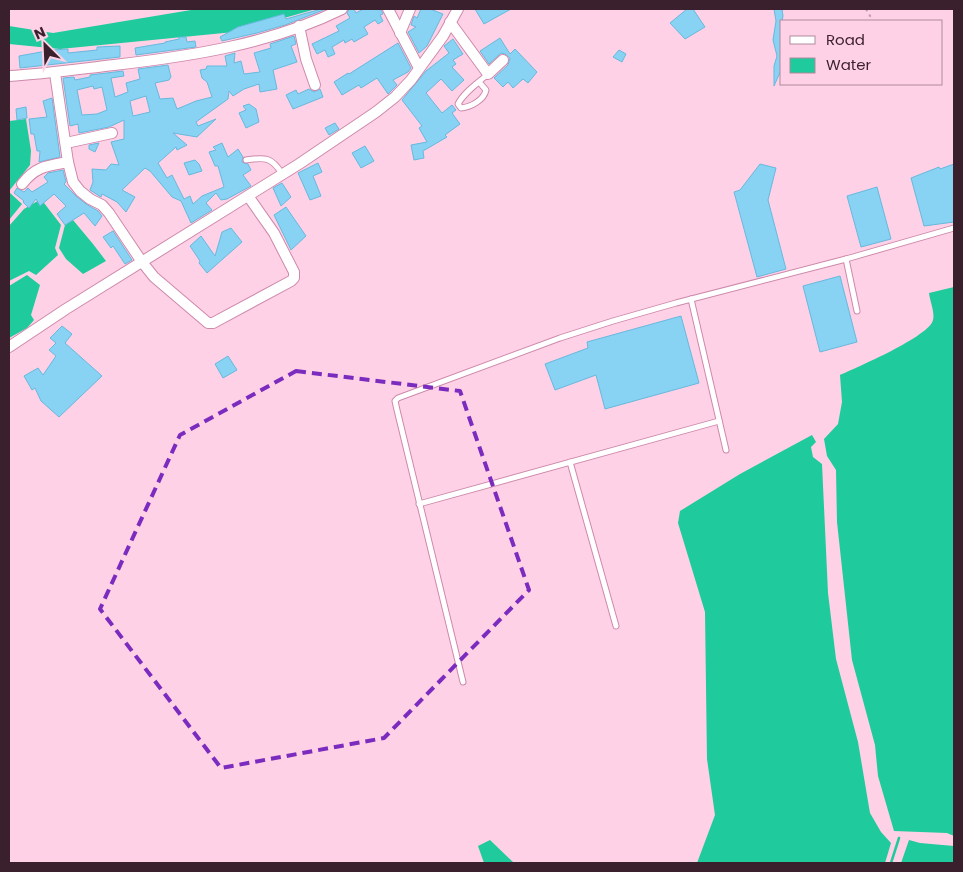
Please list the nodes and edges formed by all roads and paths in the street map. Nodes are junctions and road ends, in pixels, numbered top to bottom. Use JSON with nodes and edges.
{"nodes":[{"id":1,"x":342,"y":9,"type":"edge"},
{"id":2,"x":388,"y":9,"type":"edge"},
{"id":3,"x":410,"y":9,"type":"edge"},
{"id":4,"x":458,"y":9,"type":"edge"},
{"id":5,"x":866,"y":9,"type":"edge"},
{"id":6,"x":872,"y":20,"type":"edge"},
{"id":7,"x":450,"y":22,"type":"junction"},
{"id":8,"x":299,"y":26,"type":"junction"},
{"id":9,"x":400,"y":33,"type":"junction"},
{"id":10,"x":503,"y":60,"type":"dead end"},
{"id":11,"x":419,"y":68,"type":"junction"},
{"id":12,"x":55,"y":73,"type":"junction"},
{"id":13,"x":488,"y":74,"type":"junction"},
{"id":14,"x":9,"y":76,"type":"edge"},
{"id":15,"x":479,"y":82,"type":"junction"},
{"id":16,"x":315,"y":85,"type":"dead end"},
{"id":17,"x":112,"y":133,"type":"dead end"},
{"id":18,"x":66,"y":143,"type":"junction"},
{"id":19,"x":246,"y":160,"type":"dead end"},
{"id":20,"x":68,"y":162,"type":"junction"},
{"id":21,"x":282,"y":174,"type":"junction"},
{"id":22,"x":22,"y":184,"type":"dead end"},
{"id":23,"x":248,"y":196,"type":"junction"},
{"id":24,"x":954,"y":228,"type":"edge"},
{"id":25,"x":846,"y":259,"type":"junction"},
{"id":26,"x":142,"y":262,"type":"junction"},
{"id":27,"x":691,"y":299,"type":"junction"},
{"id":28,"x":857,"y":311,"type":"dead end"},
{"id":29,"x":9,"y":347,"type":"edge"},
{"id":30,"x":719,"y":422,"type":"junction"},
{"id":31,"x":726,"y":450,"type":"dead end"},
{"id":32,"x":570,"y":462,"type":"junction"},
{"id":33,"x":419,"y":504,"type":"junction"},
{"id":34,"x":616,"y":626,"type":"dead end"},
{"id":35,"x":464,"y":682,"type":"dead end"}],
"edges":[{"from":1,"to":8,"type":"street"},
{"from":2,"to":9,"type":"street"},
{"from":3,"to":9,"type":"street"},
{"from":4,"to":7,"type":"street"},
{"from":5,"to":6,"type":"path"},
{"from":7,"to":11,"type":"street"},
{"from":7,"to":13,"type":"street"},
{"from":8,"to":12,"type":"street"},
{"from":8,"to":16,"type":"street"},
{"from":9,"to":11,"type":"street"},
{"from":10,"to":13,"type":"street"},
{"from":11,"to":21,"type":"street"},
{"from":12,"to":14,"type":"street"},
{"from":12,"to":18,"type":"street"},
{"from":13,"to":15,"type":"lane"},
{"from":15,"to":15,"type":"lane"},
{"from":17,"to":18,"type":"street"},
{"from":18,"to":20,"type":"street"},
{"from":19,"to":21,"type":"lane"},
{"from":20,"to":22,"type":"street"},
{"from":20,"to":26,"type":"street"},
{"from":21,"to":23,"type":"street"},
{"from":23,"to":26,"type":"street"},
{"from":23,"to":26,"type":"street"},
{"from":24,"to":25,"type":"lane"},
{"from":25,"to":27,"type":"lane"},
{"from":25,"to":28,"type":"lane"},
{"from":26,"to":29,"type":"street"},
{"from":27,"to":30,"type":"lane"},
{"from":27,"to":33,"type":"lane"},
{"from":30,"to":31,"type":"lane"},
{"from":30,"to":32,"type":"lane"},
{"from":32,"to":33,"type":"lane"},
{"from":32,"to":34,"type":"lane"},
{"from":33,"to":35,"type":"lane"}]}
